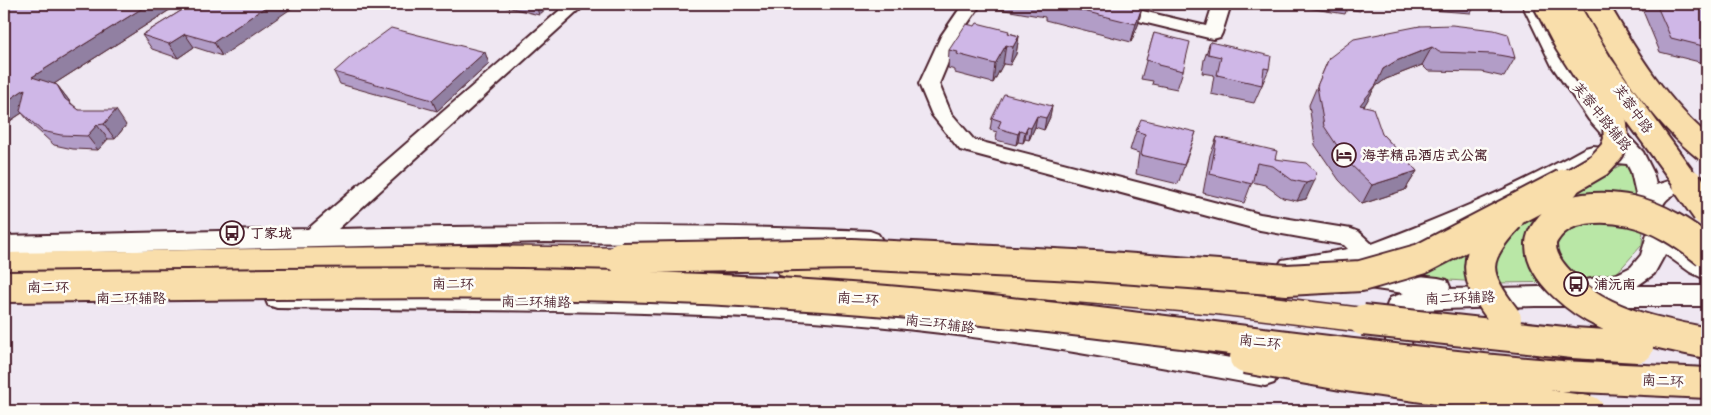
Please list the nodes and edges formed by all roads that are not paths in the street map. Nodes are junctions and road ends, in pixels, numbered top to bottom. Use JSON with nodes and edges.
{"nodes":[{"id":1,"x":578,"y":4,"type":"edge"},
{"id":2,"x":972,"y":4,"type":"edge"},
{"id":3,"x":1090,"y":4,"type":"edge"},
{"id":4,"x":1222,"y":4,"type":"edge"},
{"id":5,"x":1531,"y":4,"type":"edge"},
{"id":6,"x":1546,"y":4,"type":"edge"},
{"id":7,"x":1565,"y":4,"type":"edge"},
{"id":8,"x":1579,"y":4,"type":"edge"},
{"id":9,"x":1595,"y":4,"type":"edge"},
{"id":10,"x":1607,"y":4,"type":"edge"},
{"id":11,"x":1596,"y":115,"type":"junction"},
{"id":12,"x":1685,"y":116,"type":"junction"},
{"id":13,"x":1707,"y":140,"type":"edge"},
{"id":14,"x":1707,"y":150,"type":"edge"},
{"id":15,"x":1635,"y":157,"type":"junction"},
{"id":16,"x":1707,"y":185,"type":"edge"},
{"id":17,"x":1651,"y":207,"type":"junction"},
{"id":18,"x":1519,"y":208,"type":"junction"},
{"id":19,"x":1707,"y":211,"type":"edge"},
{"id":20,"x":1659,"y":232,"type":"junction"},
{"id":21,"x":312,"y":239,"type":"junction"},
{"id":22,"x":4,"y":245,"type":"edge"},
{"id":23,"x":1707,"y":252,"type":"edge"},
{"id":24,"x":1368,"y":255,"type":"junction"},
{"id":25,"x":620,"y":258,"type":"junction"},
{"id":26,"x":4,"y":264,"type":"edge"},
{"id":27,"x":1262,"y":266,"type":"junction"},
{"id":28,"x":1707,"y":271,"type":"edge"},
{"id":29,"x":4,"y":287,"type":"edge"},
{"id":30,"x":1707,"y":296,"type":"edge"},
{"id":31,"x":4,"y":299,"type":"edge"},
{"id":32,"x":1020,"y":315,"type":"junction"},
{"id":33,"x":1707,"y":343,"type":"edge"},
{"id":34,"x":1707,"y":348,"type":"edge"},
{"id":35,"x":1646,"y":380,"type":"junction"},
{"id":36,"x":1707,"y":383,"type":"edge"},
{"id":37,"x":1589,"y":411,"type":"edge"}],
"edges":[{"from":1,"to":21,"type":"street"},
{"from":2,"to":24,"type":"street"},
{"from":3,"to":4,"type":"street"},
{"from":5,"to":11,"type":"street","name":"芙蓉中路辅路"},
{"from":6,"to":18,"type":"main road","bridge":true},
{"from":7,"to":19,"type":"main road","name":"芙蓉中路","bridge":true},
{"from":8,"to":16,"type":"main road","name":"芙蓉中路"},
{"from":9,"to":14,"type":"main road","bridge":true},
{"from":10,"to":12,"type":"street"},
{"from":11,"to":12,"type":"street"},
{"from":11,"to":15,"type":"street","name":"芙蓉中路辅路"},
{"from":12,"to":13,"type":"street"},
{"from":15,"to":17,"type":"street","name":"芙蓉中路辅路"},
{"from":15,"to":24,"type":"street"},
{"from":16,"to":17,"type":"street"},
{"from":17,"to":20,"type":"street","name":"芙蓉中路辅路"},
{"from":18,"to":25,"type":"main road","bridge":true},
{"from":18,"to":35,"type":"main road","bridge":true},
{"from":20,"to":27,"type":"street","name":"南二环辅路"},
{"from":20,"to":28,"type":"street"},
{"from":21,"to":22,"type":"street","name":"南二环辅路"},
{"from":21,"to":27,"type":"street","name":"南二环辅路"},
{"from":23,"to":33,"type":"main road","bridge":true},
{"from":24,"to":27,"type":"street"},
{"from":25,"to":26,"type":"main road","name":"南二环"},
{"from":25,"to":34,"type":"main road","name":"南二环","bridge":true},
{"from":29,"to":32,"type":"main road","name":"南二环","bridge":true},
{"from":30,"to":31,"type":"street","name":"南二环辅路"},
{"from":32,"to":35,"type":"main road","name":"南二环","bridge":true},
{"from":32,"to":37,"type":"main road","bridge":true},
{"from":35,"to":36,"type":"main road","name":"南二环","bridge":true}]}
